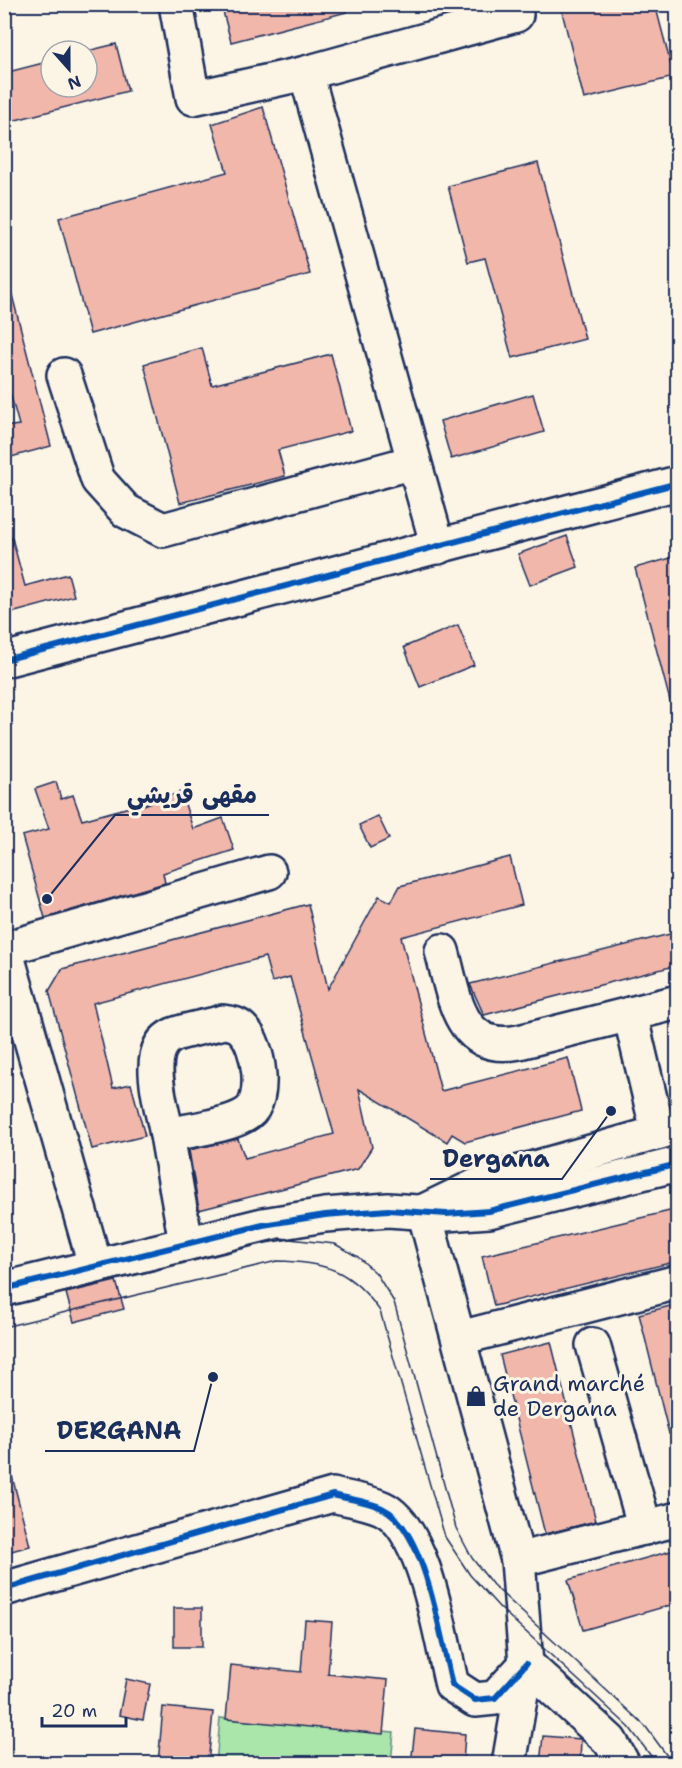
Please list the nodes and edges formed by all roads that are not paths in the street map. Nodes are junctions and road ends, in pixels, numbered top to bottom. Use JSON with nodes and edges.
{"nodes":[{"id":1,"x":176,"y":4,"type":"edge"},
{"id":2,"x":515,"y":4,"type":"edge"},
{"id":3,"x":306,"y":73,"type":"junction"},
{"id":4,"x":64,"y":375,"type":"dead end"},
{"id":5,"x":414,"y":462,"type":"junction"},
{"id":6,"x":678,"y":483,"type":"edge"},
{"id":7,"x":438,"y":547,"type":"junction"},
{"id":8,"x":4,"y":660,"type":"edge"},
{"id":9,"x":269,"y":872,"type":"dead end"},
{"id":10,"x":5,"y":948,"type":"edge"},
{"id":11,"x":442,"y":951,"type":"dead end"},
{"id":12,"x":678,"y":1002,"type":"edge"},
{"id":13,"x":630,"y":1014,"type":"junction"},
{"id":14,"x":4,"y":1029,"type":"edge"},
{"id":15,"x":668,"y":1129,"type":"edge"},
{"id":16,"x":167,"y":1136,"type":"dead end"},
{"id":17,"x":678,"y":1164,"type":"edge"},
{"id":18,"x":424,"y":1211,"type":"junction"},
{"id":19,"x":186,"y":1243,"type":"junction"},
{"id":20,"x":85,"y":1268,"type":"junction"},
{"id":21,"x":678,"y":1282,"type":"edge"},
{"id":22,"x":4,"y":1289,"type":"edge"},
{"id":23,"x":460,"y":1338,"type":"junction"},
{"id":24,"x":593,"y":1345,"type":"dead end"},
{"id":25,"x":678,"y":1519,"type":"edge"},
{"id":26,"x":645,"y":1528,"type":"junction"},
{"id":27,"x":518,"y":1560,"type":"junction"},
{"id":28,"x":4,"y":1589,"type":"edge"},
{"id":29,"x":526,"y":1664,"type":"junction"},
{"id":30,"x":509,"y":1764,"type":"edge"},
{"id":31,"x":623,"y":1764,"type":"edge"}],
"edges":[{"from":1,"to":3,"type":"street"},
{"from":2,"to":3,"type":"street"},
{"from":3,"to":5,"type":"street"},
{"from":4,"to":5,"type":"street"},
{"from":5,"to":7,"type":"street"},
{"from":6,"to":7,"type":"street"},
{"from":7,"to":8,"type":"street"},
{"from":9,"to":10,"type":"street"},
{"from":10,"to":20,"type":"street"},
{"from":11,"to":13,"type":"street"},
{"from":12,"to":13,"type":"street"},
{"from":13,"to":15,"type":"street"},
{"from":14,"to":20,"type":"street"},
{"from":15,"to":18,"type":"street"},
{"from":16,"to":19,"type":"street"},
{"from":17,"to":18,"type":"street"},
{"from":18,"to":19,"type":"street"},
{"from":18,"to":23,"type":"street"},
{"from":19,"to":20,"type":"street"},
{"from":20,"to":22,"type":"street"},
{"from":21,"to":23,"type":"street"},
{"from":23,"to":27,"type":"street"},
{"from":24,"to":26,"type":"street"},
{"from":25,"to":26,"type":"street"},
{"from":26,"to":27,"type":"street"},
{"from":27,"to":29,"type":"street"},
{"from":28,"to":29,"type":"street"},
{"from":29,"to":30,"type":"street"},
{"from":29,"to":31,"type":"street"}]}
